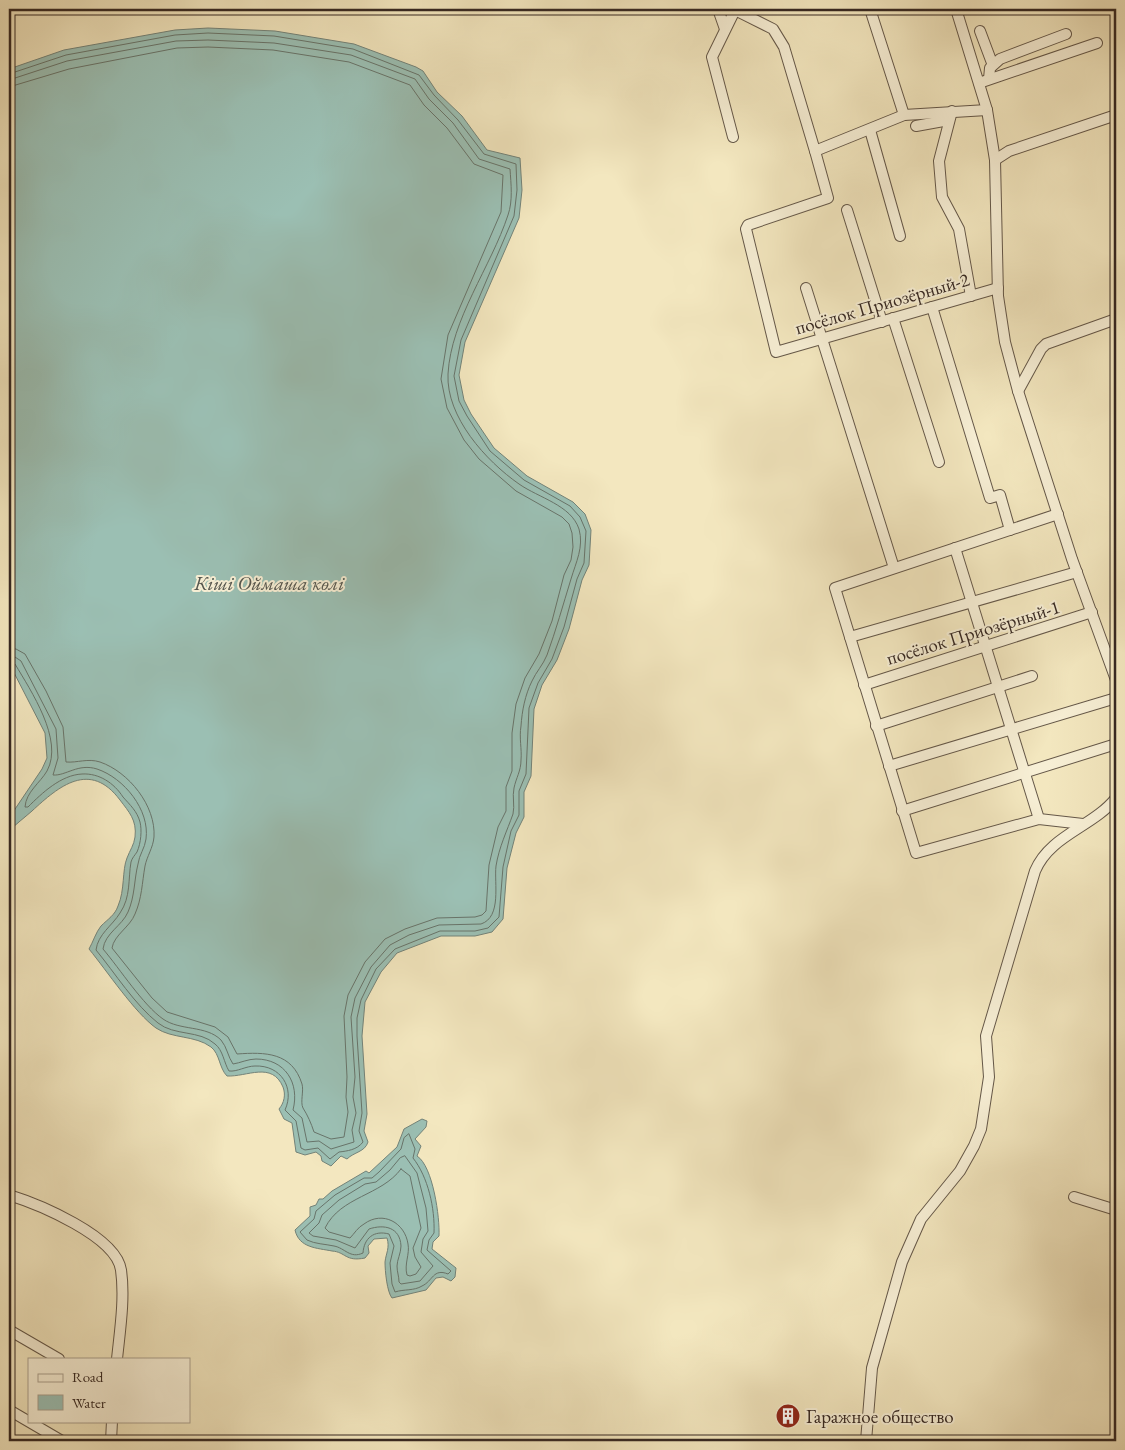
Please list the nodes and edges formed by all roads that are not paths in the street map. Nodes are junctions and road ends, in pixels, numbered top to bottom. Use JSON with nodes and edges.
{"nodes":[{"id":1,"x":718,"y":9,"type":"edge"},
{"id":2,"x":870,"y":9,"type":"edge"},
{"id":3,"x":956,"y":9,"type":"edge"},
{"id":4,"x":736,"y":10,"type":"edge"},
{"id":5,"x":725,"y":29,"type":"junction"},
{"id":6,"x":980,"y":31,"type":"dead end"},
{"id":7,"x":1066,"y":34,"type":"dead end"},
{"id":8,"x":1097,"y":43,"type":"dead end"},
{"id":9,"x":992,"y":63,"type":"junction"},
{"id":10,"x":984,"y":81,"type":"junction"},
{"id":11,"x":988,"y":110,"type":"junction"},
{"id":12,"x":904,"y":115,"type":"junction"},
{"id":13,"x":1116,"y":115,"type":"edge"},
{"id":14,"x":950,"y":116,"type":"junction"},
{"id":15,"x":916,"y":126,"type":"dead end"},
{"id":16,"x":870,"y":130,"type":"junction"},
{"id":17,"x":732,"y":137,"type":"dead end"},
{"id":18,"x":815,"y":151,"type":"junction"},
{"id":19,"x":994,"y":160,"type":"junction"},
{"id":20,"x":847,"y":210,"type":"dead end"},
{"id":21,"x":900,"y":236,"type":"dead end"},
{"id":22,"x":806,"y":288,"type":"dead end"},
{"id":23,"x":998,"y":288,"type":"junction"},
{"id":24,"x":971,"y":296,"type":"junction"},
{"id":25,"x":932,"y":307,"type":"junction"},
{"id":26,"x":893,"y":318,"type":"junction"},
{"id":27,"x":1116,"y":319,"type":"edge"},
{"id":28,"x":882,"y":322,"type":"junction"},
{"id":29,"x":822,"y":339,"type":"junction"},
{"id":30,"x":1018,"y":391,"type":"junction"},
{"id":31,"x":939,"y":462,"type":"dead end"},
{"id":32,"x":1058,"y":514,"type":"junction"},
{"id":33,"x":1010,"y":530,"type":"junction"},
{"id":34,"x":955,"y":548,"type":"junction"},
{"id":35,"x":894,"y":568,"type":"junction"},
{"id":36,"x":1077,"y":572,"type":"junction"},
{"id":37,"x":971,"y":601,"type":"junction"},
{"id":38,"x":1092,"y":612,"type":"junction"},
{"id":39,"x":850,"y":637,"type":"junction"},
{"id":40,"x":985,"y":646,"type":"junction"},
{"id":41,"x":1032,"y":676,"type":"dead end"},
{"id":42,"x":1116,"y":680,"type":"edge"},
{"id":43,"x":864,"y":685,"type":"junction"},
{"id":44,"x":998,"y":688,"type":"junction"},
{"id":45,"x":1116,"y":698,"type":"edge"},
{"id":46,"x":876,"y":726,"type":"junction"},
{"id":47,"x":1011,"y":730,"type":"junction"},
{"id":48,"x":1116,"y":744,"type":"edge"},
{"id":49,"x":889,"y":766,"type":"junction"},
{"id":50,"x":1024,"y":772,"type":"junction"},
{"id":51,"x":1116,"y":798,"type":"edge"},
{"id":52,"x":902,"y":811,"type":"junction"},
{"id":53,"x":1039,"y":819,"type":"junction"},
{"id":54,"x":1082,"y":824,"type":"junction"},
{"id":55,"x":9,"y":1195,"type":"edge"},
{"id":56,"x":1074,"y":1197,"type":"dead end"},
{"id":57,"x":1116,"y":1210,"type":"edge"},
{"id":58,"x":9,"y":1330,"type":"edge"},
{"id":59,"x":57,"y":1358,"type":"edge"},
{"id":60,"x":117,"y":1358,"type":"edge"},
{"id":61,"x":9,"y":1410,"type":"edge"},
{"id":62,"x":28,"y":1421,"type":"edge"},
{"id":63,"x":30,"y":1422,"type":"edge"},
{"id":64,"x":112,"y":1422,"type":"edge"},
{"id":65,"x":62,"y":1441,"type":"edge"},
{"id":66,"x":111,"y":1441,"type":"edge"},
{"id":67,"x":866,"y":1441,"type":"edge"}],
"edges":[{"from":1,"to":5,"type":"street"},
{"from":2,"to":12,"type":"street"},
{"from":3,"to":10,"type":"street"},
{"from":4,"to":5,"type":"street"},
{"from":4,"to":18,"type":"street"},
{"from":5,"to":17,"type":"street"},
{"from":6,"to":9,"type":"street"},
{"from":7,"to":9,"type":"street"},
{"from":8,"to":10,"type":"street"},
{"from":9,"to":10,"type":"street"},
{"from":10,"to":11,"type":"street"},
{"from":11,"to":14,"type":"street"},
{"from":11,"to":19,"type":"street"},
{"from":12,"to":14,"type":"street"},
{"from":12,"to":16,"type":"street"},
{"from":13,"to":19,"type":"street"},
{"from":14,"to":15,"type":"street"},
{"from":14,"to":24,"type":"street"},
{"from":16,"to":18,"type":"street"},
{"from":16,"to":21,"type":"street"},
{"from":18,"to":29,"type":"street","name":"посёлок Приозёрный-2"},
{"from":19,"to":23,"type":"street"},
{"from":20,"to":28,"type":"street"},
{"from":22,"to":29,"type":"street"},
{"from":23,"to":24,"type":"street","name":"посёлок Приозёрный-2"},
{"from":23,"to":30,"type":"street"},
{"from":24,"to":25,"type":"street","name":"посёлок Приозёрный-2"},
{"from":25,"to":26,"type":"street","name":"посёлок Приозёрный-2"},
{"from":25,"to":33,"type":"street"},
{"from":26,"to":28,"type":"street","name":"посёлок Приозёрный-2"},
{"from":26,"to":31,"type":"street"},
{"from":27,"to":30,"type":"street"},
{"from":28,"to":29,"type":"street","name":"посёлок Приозёрный-2"},
{"from":29,"to":35,"type":"street"},
{"from":30,"to":32,"type":"street"},
{"from":32,"to":33,"type":"street"},
{"from":32,"to":36,"type":"street"},
{"from":33,"to":34,"type":"street"},
{"from":34,"to":35,"type":"street"},
{"from":34,"to":37,"type":"street"},
{"from":35,"to":39,"type":"street"},
{"from":36,"to":37,"type":"street"},
{"from":36,"to":38,"type":"street"},
{"from":37,"to":39,"type":"street"},
{"from":37,"to":40,"type":"street"},
{"from":38,"to":40,"type":"street","name":"посёлок Приозёрный-1"},
{"from":38,"to":42,"type":"street"},
{"from":39,"to":43,"type":"street"},
{"from":40,"to":43,"type":"street","name":"посёлок Приозёрный-1"},
{"from":40,"to":44,"type":"street"},
{"from":41,"to":44,"type":"street"},
{"from":43,"to":46,"type":"street"},
{"from":44,"to":46,"type":"street"},
{"from":44,"to":47,"type":"street"},
{"from":45,"to":47,"type":"street"},
{"from":46,"to":49,"type":"street"},
{"from":47,"to":49,"type":"street"},
{"from":47,"to":50,"type":"street"},
{"from":48,"to":50,"type":"street"},
{"from":49,"to":52,"type":"street"},
{"from":50,"to":52,"type":"street"},
{"from":50,"to":53,"type":"street"},
{"from":51,"to":54,"type":"street"},
{"from":52,"to":53,"type":"street"},
{"from":53,"to":54,"type":"street"},
{"from":54,"to":67,"type":"street"},
{"from":55,"to":60,"type":"street"},
{"from":56,"to":57,"type":"street"},
{"from":58,"to":59,"type":"street"},
{"from":61,"to":62,"type":"street"},
{"from":63,"to":65,"type":"street"},
{"from":64,"to":66,"type":"street"}]}
